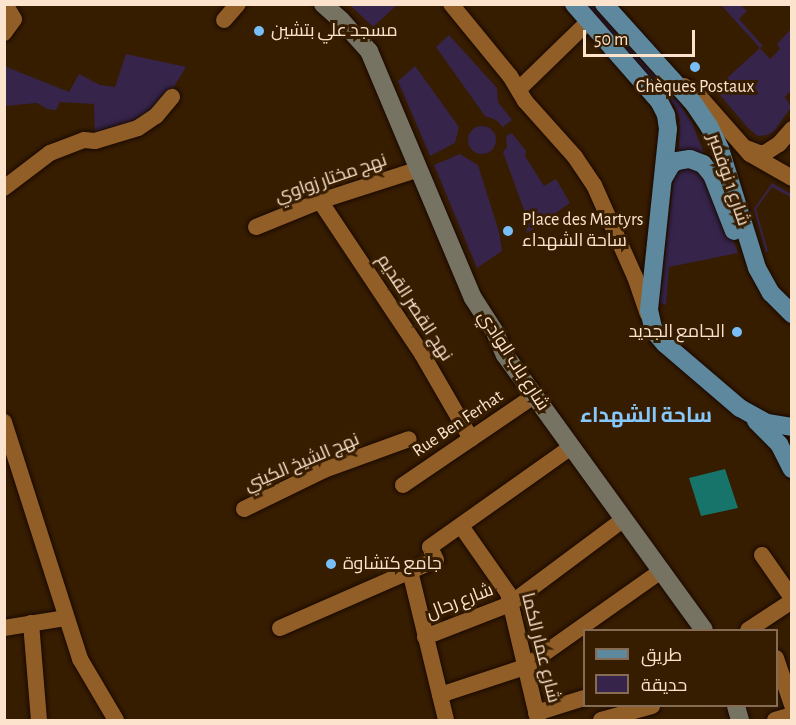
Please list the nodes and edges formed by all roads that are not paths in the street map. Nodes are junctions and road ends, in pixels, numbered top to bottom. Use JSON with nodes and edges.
{"nodes":[{"id":1,"x":5,"y":4,"type":"edge"},
{"id":2,"x":238,"y":4,"type":"edge"},
{"id":3,"x":323,"y":4,"type":"edge"},
{"id":4,"x":451,"y":4,"type":"edge"},
{"id":5,"x":574,"y":4,"type":"edge"},
{"id":6,"x":604,"y":4,"type":"edge"},
{"id":7,"x":224,"y":20,"type":"dead end"},
{"id":8,"x":589,"y":21,"type":"junction"},
{"id":9,"x":4,"y":33,"type":"edge"},
{"id":10,"x":633,"y":37,"type":"junction"},
{"id":11,"x":519,"y":89,"type":"junction"},
{"id":12,"x":172,"y":97,"type":"dead end"},
{"id":13,"x":792,"y":129,"type":"edge"},
{"id":14,"x":735,"y":139,"type":"junction"},
{"id":15,"x":419,"y":169,"type":"junction"},
{"id":16,"x":792,"y":178,"type":"edge"},
{"id":17,"x":661,"y":183,"type":"junction"},
{"id":18,"x":4,"y":188,"type":"edge"},
{"id":19,"x":320,"y":201,"type":"junction"},
{"id":20,"x":256,"y":227,"type":"dead end"},
{"id":21,"x":790,"y":312,"type":"edge"},
{"id":22,"x":649,"y":318,"type":"junction"},
{"id":23,"x":534,"y":396,"type":"junction"},
{"id":24,"x":740,"y":408,"type":"junction"},
{"id":25,"x":4,"y":422,"type":"edge"},
{"id":26,"x":792,"y":427,"type":"edge"},
{"id":27,"x":409,"y":439,"type":"dead end"},
{"id":28,"x":471,"y":440,"type":"junction"},
{"id":29,"x":571,"y":447,"type":"junction"},
{"id":30,"x":792,"y":469,"type":"edge"},
{"id":31,"x":403,"y":485,"type":"dead end"},
{"id":32,"x":244,"y":509,"type":"dead end"},
{"id":33,"x":624,"y":519,"type":"junction"},
{"id":34,"x":460,"y":526,"type":"junction"},
{"id":35,"x":762,"y":555,"type":"dead end"},
{"id":36,"x":410,"y":571,"type":"junction"},
{"id":37,"x":661,"y":571,"type":"junction"},
{"id":38,"x":792,"y":599,"type":"edge"},
{"id":39,"x":510,"y":604,"type":"junction"},
{"id":40,"x":66,"y":618,"type":"junction"},
{"id":41,"x":31,"y":623,"type":"junction"},
{"id":42,"x":766,"y":625,"type":"edge"},
{"id":43,"x":4,"y":628,"type":"edge"},
{"id":44,"x":280,"y":628,"type":"dead end"},
{"id":45,"x":703,"y":629,"type":"edge"},
{"id":46,"x":425,"y":637,"type":"junction"},
{"id":47,"x":778,"y":661,"type":"edge"},
{"id":48,"x":525,"y":667,"type":"junction"},
{"id":49,"x":440,"y":695,"type":"junction"},
{"id":50,"x":583,"y":699,"type":"edge"},
{"id":51,"x":792,"y":705,"type":"edge"},
{"id":52,"x":646,"y":707,"type":"edge"},
{"id":53,"x":792,"y":716,"type":"edge"},
{"id":54,"x":537,"y":717,"type":"edge"},
{"id":55,"x":39,"y":720,"type":"edge"},
{"id":56,"x":116,"y":720,"type":"edge"},
{"id":57,"x":446,"y":720,"type":"edge"},
{"id":58,"x":601,"y":720,"type":"edge"},
{"id":59,"x":775,"y":720,"type":"edge"}],
"edges":[{"from":1,"to":9,"type":"street"},
{"from":2,"to":7,"type":"street"},
{"from":3,"to":15,"type":"street","name":"شارع باب الوادي"},
{"from":4,"to":11,"type":"street"},
{"from":5,"to":8,"type":"main road"},
{"from":6,"to":10,"type":"main road","name":"شارع 1 نوفمبر"},
{"from":8,"to":11,"type":"street"},
{"from":8,"to":17,"type":"main road"},
{"from":10,"to":14,"type":"street"},
{"from":10,"to":21,"type":"main road","name":"شارع 1 نوفمبر"},
{"from":11,"to":22,"type":"street"},
{"from":12,"to":18,"type":"street"},
{"from":13,"to":14,"type":"street"},
{"from":14,"to":16,"type":"street"},
{"from":15,"to":19,"type":"street","name":"نهج مختار زواوي"},
{"from":15,"to":23,"type":"street","name":"شارع باب الوادي"},
{"from":17,"to":21,"type":"main road"},
{"from":17,"to":22,"type":"main road"},
{"from":19,"to":20,"type":"street","name":"نهج مختار زواوي"},
{"from":19,"to":28,"type":"street","name":"نهج القصر القديم"},
{"from":22,"to":24,"type":"main road"},
{"from":23,"to":28,"type":"street","name":"Rue Ben Ferhat"},
{"from":23,"to":29,"type":"street","name":"شارع باب الوادي"},
{"from":24,"to":26,"type":"main road"},
{"from":24,"to":30,"type":"main road"},
{"from":25,"to":40,"type":"street"},
{"from":27,"to":32,"type":"street","name":"نهج الشيخ الكيني"},
{"from":28,"to":31,"type":"street","name":"Rue Ben Ferhat"},
{"from":29,"to":33,"type":"street","name":"شارع باب الوادي"},
{"from":29,"to":34,"type":"street"},
{"from":33,"to":37,"type":"street","name":"شارع باب الوادي"},
{"from":33,"to":39,"type":"street","name":"شارع رحال"},
{"from":34,"to":36,"type":"street"},
{"from":34,"to":39,"type":"street","name":"شارع عمار الكما"},
{"from":35,"to":38,"type":"street"},
{"from":36,"to":44,"type":"street"},
{"from":36,"to":46,"type":"street"},
{"from":37,"to":45,"type":"street","name":"شارع باب الوادي"},
{"from":37,"to":48,"type":"street"},
{"from":38,"to":42,"type":"street"},
{"from":39,"to":46,"type":"street","name":"شارع رحال"},
{"from":39,"to":48,"type":"street","name":"شارع عمار الكما"},
{"from":40,"to":41,"type":"street"},
{"from":40,"to":56,"type":"street"},
{"from":41,"to":43,"type":"street"},
{"from":41,"to":55,"type":"street"},
{"from":46,"to":49,"type":"street"},
{"from":47,"to":51,"type":"street"},
{"from":48,"to":49,"type":"street"},
{"from":48,"to":54,"type":"street","name":"شارع عمار الكما"},
{"from":49,"to":57,"type":"street"},
{"from":50,"to":54,"type":"street"},
{"from":52,"to":58,"type":"street"},
{"from":53,"to":59,"type":"street"}]}
